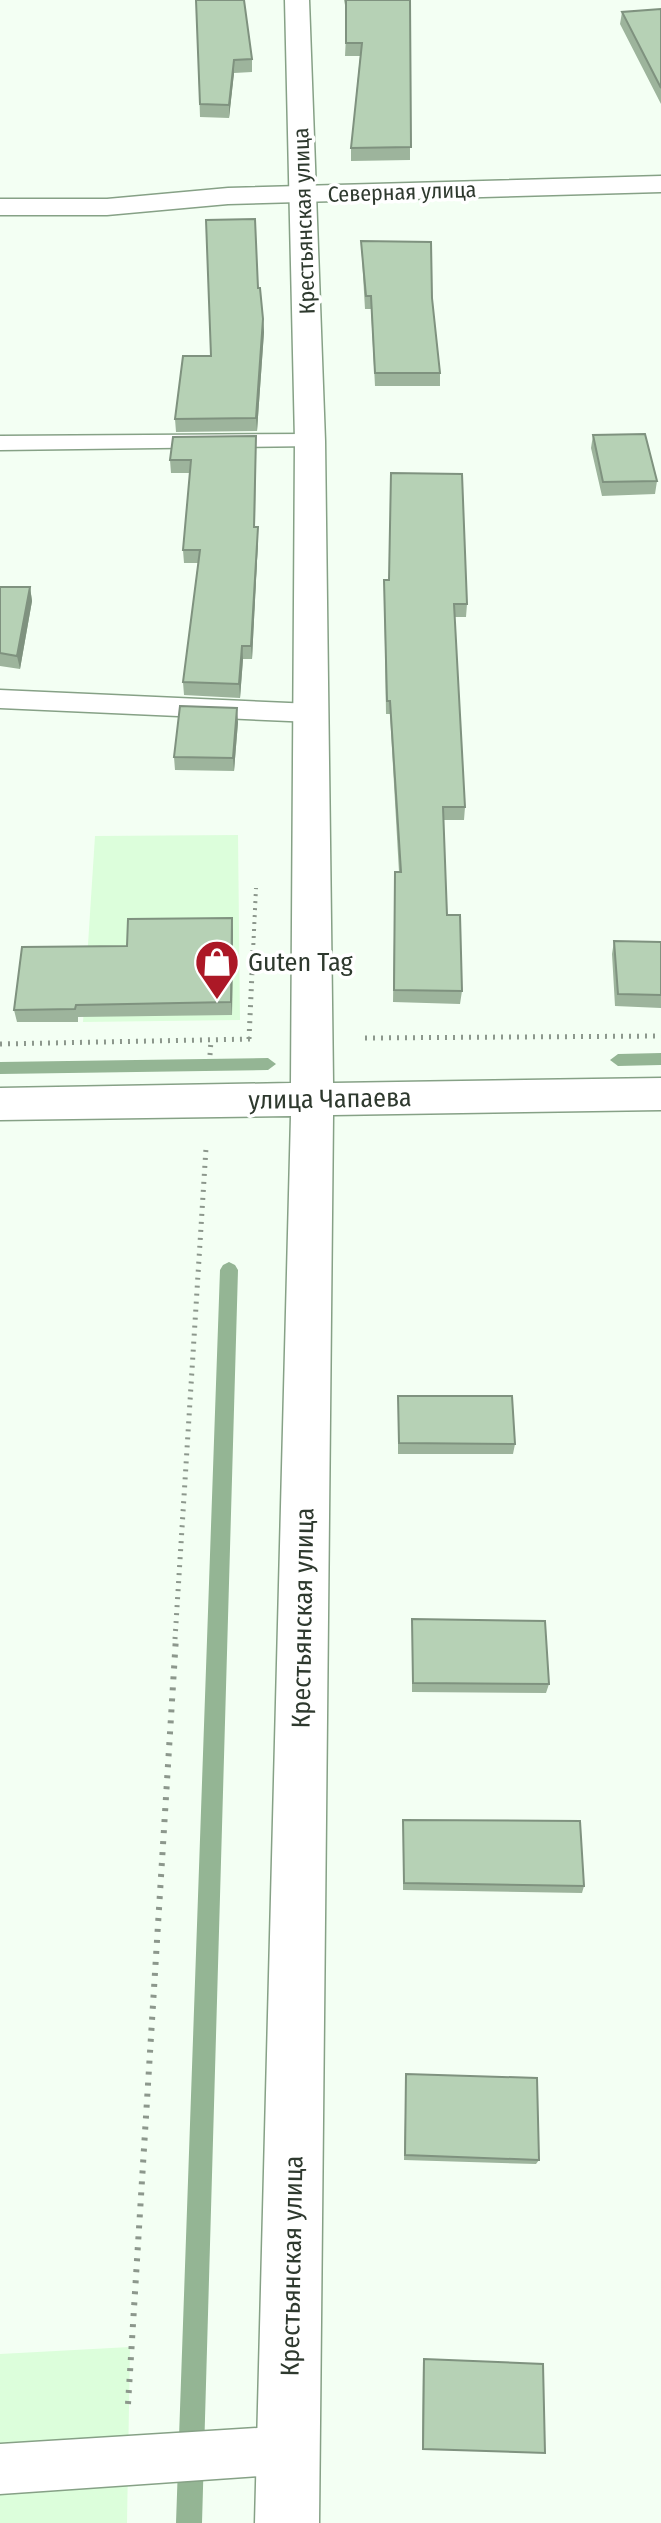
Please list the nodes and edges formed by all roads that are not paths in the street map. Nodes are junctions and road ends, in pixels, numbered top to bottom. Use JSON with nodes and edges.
{"nodes":[{"id":1,"x":297,"y":0,"type":"edge"},
{"id":2,"x":661,"y":184,"type":"edge"},
{"id":3,"x":303,"y":195,"type":"junction"},
{"id":4,"x":0,"y":207,"type":"edge"},
{"id":5,"x":310,"y":441,"type":"junction"},
{"id":6,"x":0,"y":443,"type":"edge"},
{"id":7,"x":0,"y":699,"type":"edge"},
{"id":8,"x":312,"y":713,"type":"junction"},
{"id":9,"x":661,"y":1094,"type":"edge"},
{"id":10,"x":312,"y":1098,"type":"junction"},
{"id":11,"x":0,"y":1104,"type":"edge"},
{"id":12,"x":289,"y":2450,"type":"junction"},
{"id":13,"x":0,"y":2469,"type":"edge"},
{"id":14,"x":287,"y":2523,"type":"edge"}],
"edges":[{"from":1,"to":3,"type":"street","name":"Крестьянская улица"},
{"from":2,"to":3,"type":"street","name":"Северная улица"},
{"from":3,"to":4,"type":"street","name":"Северная улица"},
{"from":3,"to":5,"type":"street","name":"Крестьянская улица"},
{"from":5,"to":6,"type":"lane"},
{"from":5,"to":8,"type":"street","name":"Крестьянская улица"},
{"from":7,"to":8,"type":"lane"},
{"from":8,"to":10,"type":"street","name":"Крестьянская улица"},
{"from":9,"to":10,"type":"street","name":"улица Чапаева"},
{"from":10,"to":11,"type":"street","name":"улица Чапаева"},
{"from":10,"to":12,"type":"street","name":"Крестьянская улица"},
{"from":12,"to":13,"type":"lane"},
{"from":12,"to":14,"type":"street","name":"Крестьянская улица"}]}
